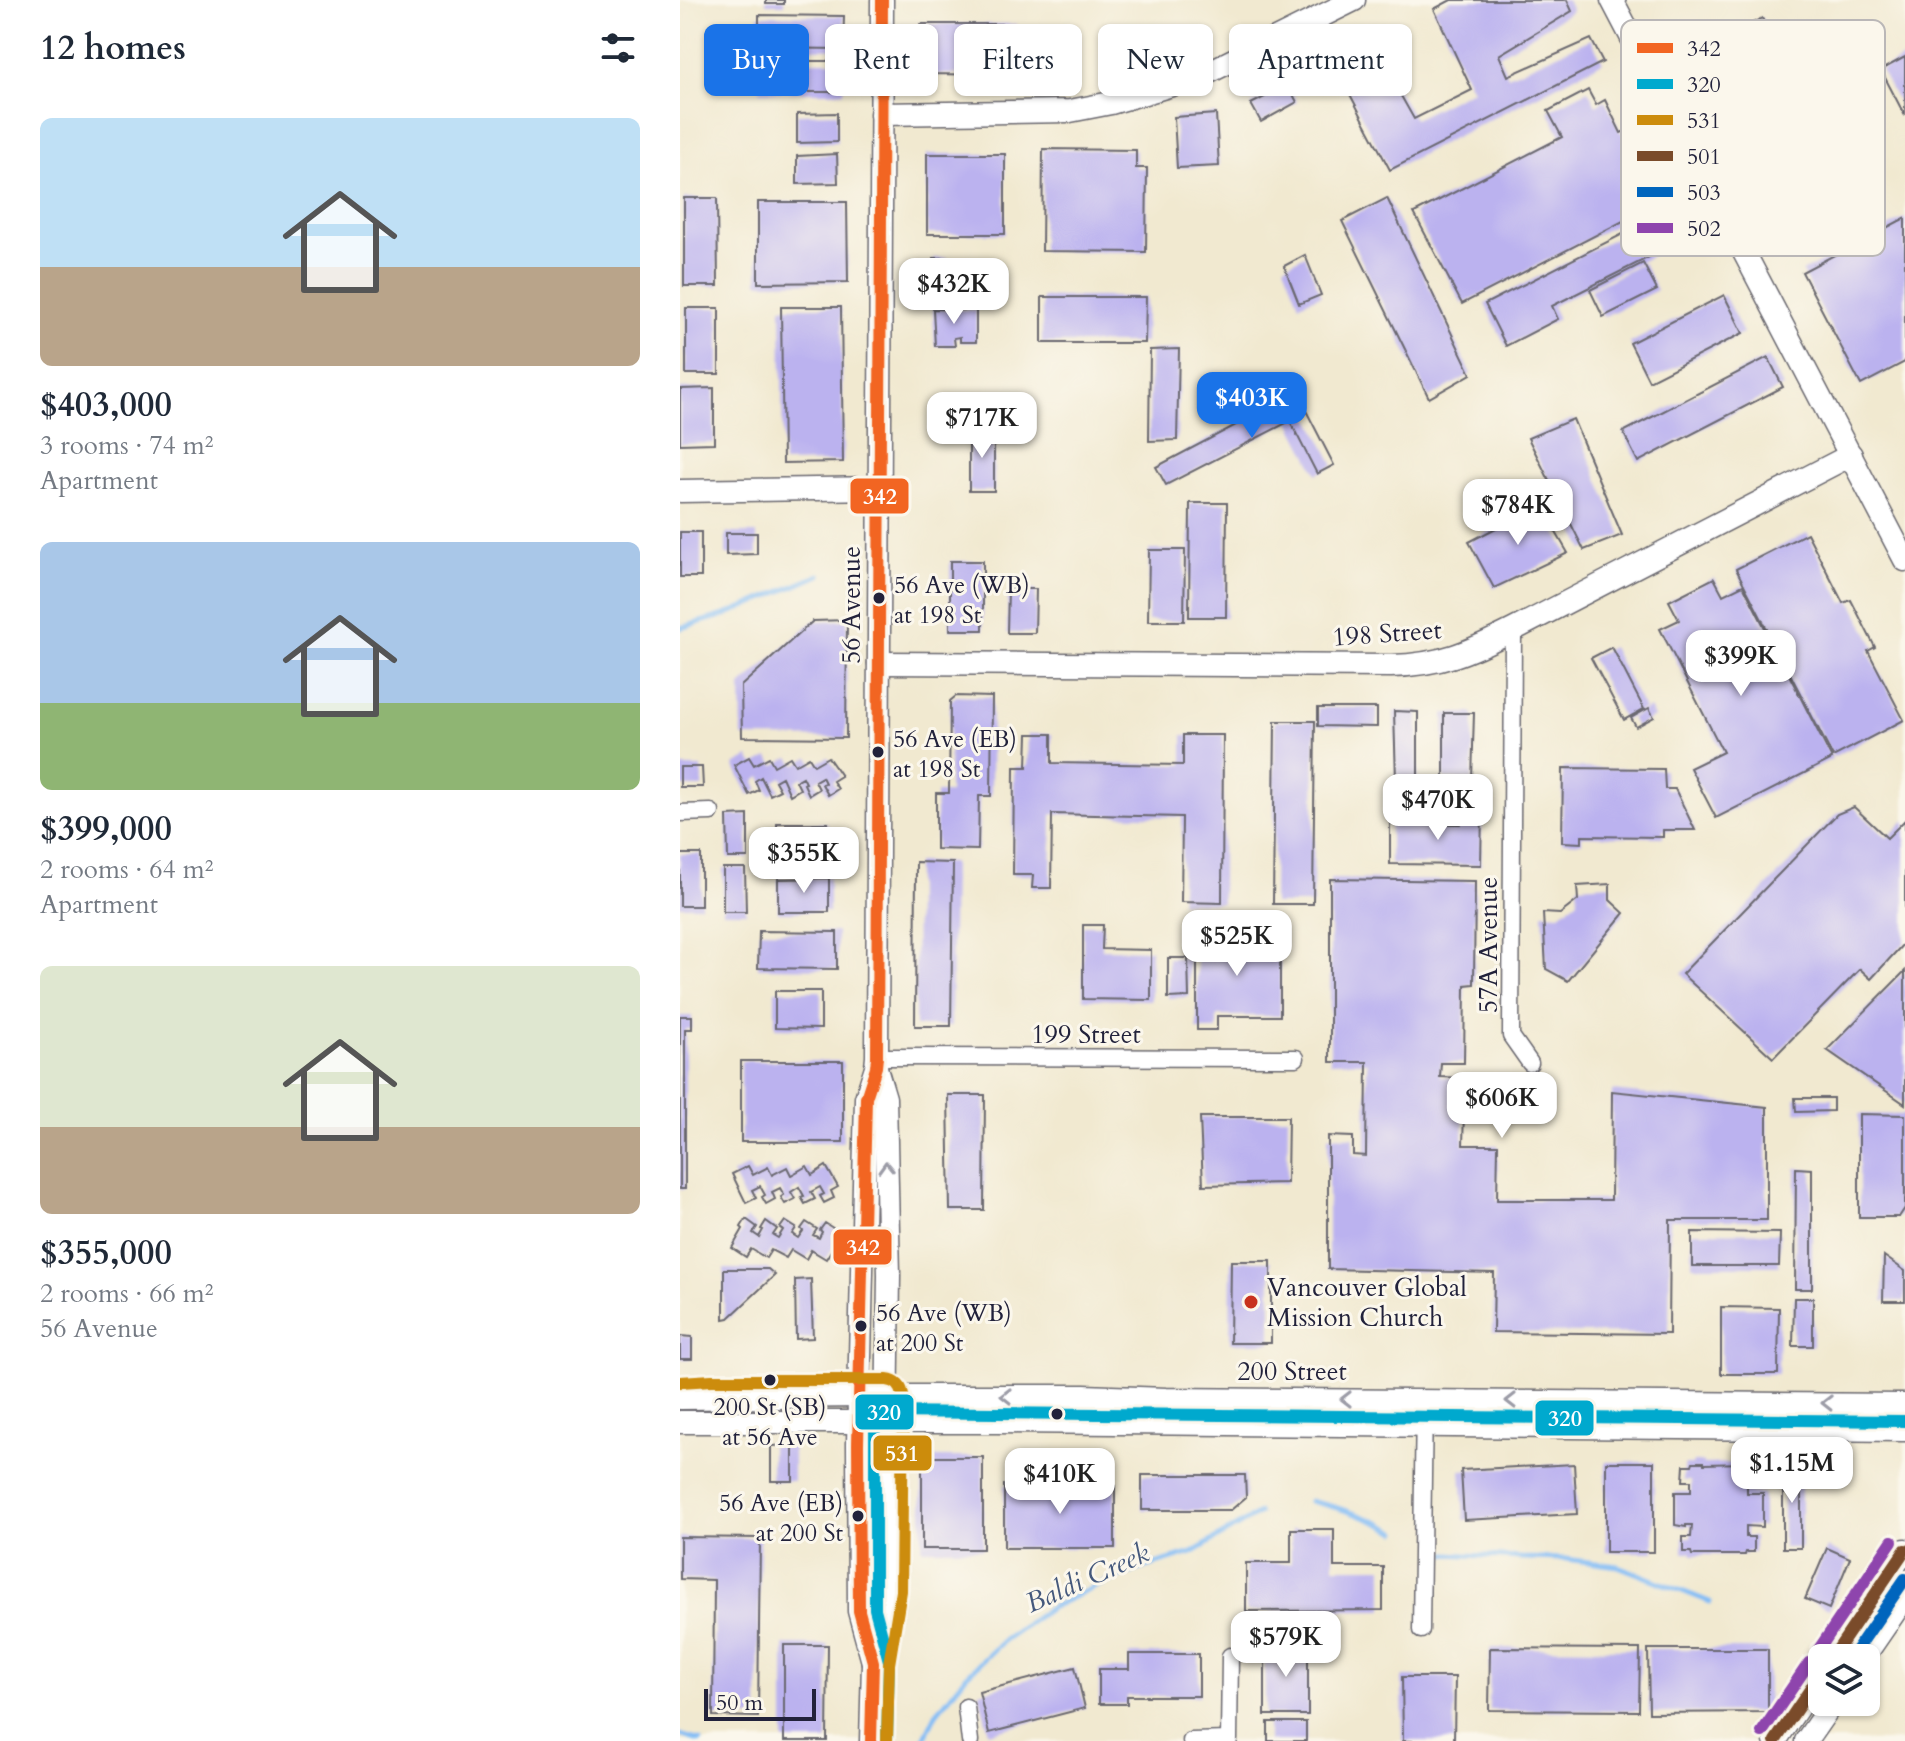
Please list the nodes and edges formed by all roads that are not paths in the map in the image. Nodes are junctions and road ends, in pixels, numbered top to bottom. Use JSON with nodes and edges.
{"nodes":[{"id":1,"x":882,"y":0,"type":"edge"},
{"id":2,"x":1354,"y":0,"type":"edge"},
{"id":3,"x":1612,"y":0,"type":"edge"},
{"id":4,"x":1623,"y":20,"type":"edge"},
{"id":5,"x":881,"y":114,"type":"junction"},
{"id":6,"x":1746,"y":256,"type":"edge"},
{"id":7,"x":1851,"y":455,"type":"junction"},
{"id":8,"x":880,"y":488,"type":"junction"},
{"id":9,"x":680,"y":491,"type":"edge"},
{"id":10,"x":1905,"y":560,"type":"edge"},
{"id":11,"x":1513,"y":630,"type":"junction"},
{"id":12,"x":879,"y":663,"type":"junction"},
{"id":13,"x":711,"y":812,"type":"dead end"},
{"id":14,"x":680,"y":813,"type":"edge"},
{"id":15,"x":1296,"y":1058,"type":"dead end"},
{"id":16,"x":876,"y":1062,"type":"junction"},
{"id":17,"x":1530,"y":1063,"type":"dead end"},
{"id":18,"x":863,"y":1215,"type":"junction"},
{"id":19,"x":888,"y":1235,"type":"junction"},
{"id":20,"x":860,"y":1396,"type":"junction"},
{"id":21,"x":887,"y":1396,"type":"junction"},
{"id":22,"x":680,"y":1398,"type":"edge"},
{"id":23,"x":1424,"y":1400,"type":"junction"},
{"id":24,"x":1905,"y":1405,"type":"edge"},
{"id":25,"x":680,"y":1422,"type":"edge"},
{"id":26,"x":859,"y":1422,"type":"junction"},
{"id":27,"x":887,"y":1422,"type":"junction"},
{"id":28,"x":1423,"y":1427,"type":"junction"},
{"id":29,"x":1905,"y":1430,"type":"edge"},
{"id":30,"x":1905,"y":1550,"type":"edge"},
{"id":31,"x":1905,"y":1597,"type":"edge"},
{"id":32,"x":1421,"y":1630,"type":"dead end"},
{"id":33,"x":1841,"y":1644,"type":"edge"},
{"id":34,"x":1873,"y":1644,"type":"edge"},
{"id":35,"x":1230,"y":1656,"type":"dead end"},
{"id":36,"x":873,"y":1662,"type":"junction"},
{"id":37,"x":1808,"y":1693,"type":"edge"},
{"id":38,"x":966,"y":1707,"type":"dead end"},
{"id":39,"x":1823,"y":1716,"type":"edge"},
{"id":40,"x":871,"y":1741,"type":"edge"},
{"id":41,"x":970,"y":1741,"type":"edge"},
{"id":42,"x":1191,"y":1741,"type":"edge"},
{"id":43,"x":1775,"y":1741,"type":"edge"},
{"id":44,"x":1806,"y":1741,"type":"edge"}],
"edges":[{"from":1,"to":5,"type":"main road","name":"56 Avenue"},
{"from":2,"to":5,"type":"main road"},
{"from":3,"to":4,"type":"main road"},
{"from":5,"to":8,"type":"main road","name":"56 Avenue"},
{"from":6,"to":7,"type":"main road"},
{"from":7,"to":10,"type":"main road"},
{"from":7,"to":11,"type":"main road","name":"198 Street"},
{"from":8,"to":9,"type":"main road"},
{"from":8,"to":12,"type":"main road","name":"56 Avenue"},
{"from":11,"to":12,"type":"main road","name":"198 Street"},
{"from":11,"to":17,"type":"street","name":"57A Avenue"},
{"from":12,"to":16,"type":"main road","name":"56 Avenue"},
{"from":13,"to":14,"type":"street"},
{"from":15,"to":16,"type":"street","name":"199 Street"},
{"from":16,"to":18,"type":"main road","name":"56 Avenue"},
{"from":19,"to":16,"type":"main road","name":"56 Avenue","one_way":true},
{"from":18,"to":19,"type":"main road"},
{"from":18,"to":20,"type":"main road","name":"56 Avenue"},
{"from":19,"to":21,"type":"main road","name":"56 Avenue"},
{"from":20,"to":21,"type":"main road","name":"200 Street"},
{"from":20,"to":22,"type":"main road","name":"200 Street"},
{"from":20,"to":26,"type":"main road","name":"56 Avenue"},
{"from":23,"to":21,"type":"main road","name":"200 Street","one_way":true},
{"from":21,"to":27,"type":"main road","name":"56 Avenue"},
{"from":24,"to":23,"type":"main road","name":"200 Street","one_way":true},
{"from":23,"to":28,"type":"street"},
{"from":25,"to":26,"type":"main road","name":"200 Street"},
{"from":26,"to":27,"type":"main road","name":"200 Street"},
{"from":26,"to":36,"type":"main road","name":"56 Avenue"},
{"from":27,"to":28,"type":"main road","name":"200 Street"},
{"from":27,"to":36,"type":"main road","name":"56 Avenue"},
{"from":28,"to":29,"type":"main road","name":"200 Street"},
{"from":28,"to":32,"type":"street"},
{"from":30,"to":33,"type":"main road"},
{"from":31,"to":34,"type":"main road"},
{"from":35,"to":42,"type":"street"},
{"from":36,"to":40,"type":"main road","name":"56 Avenue"},
{"from":37,"to":43,"type":"main road"},
{"from":38,"to":41,"type":"street"},
{"from":39,"to":44,"type":"main road"}]}
